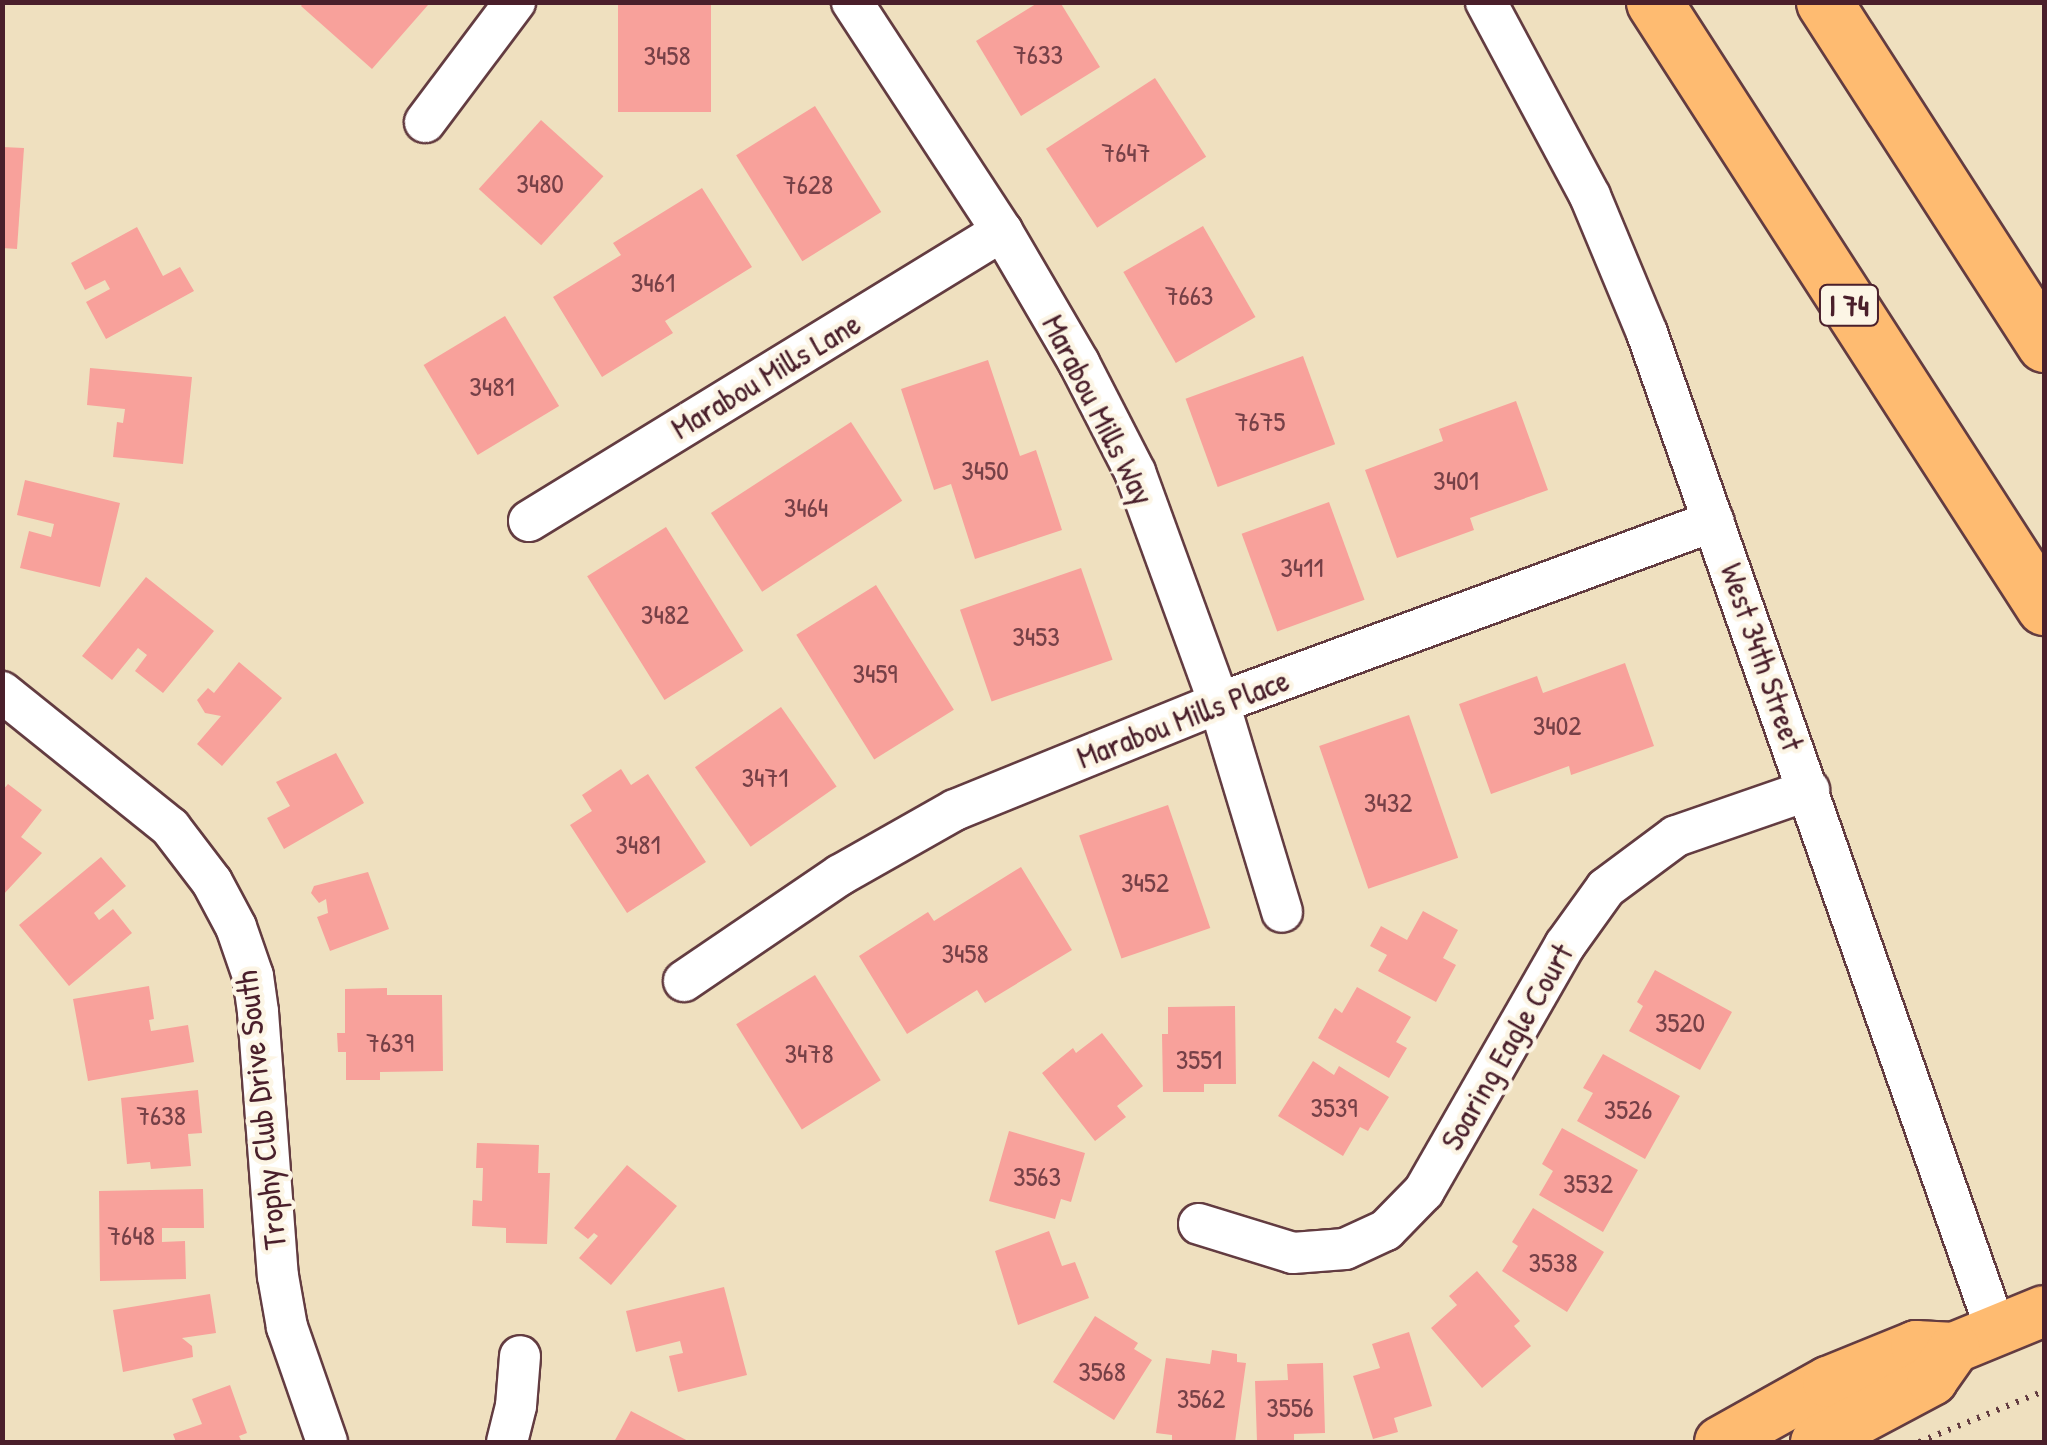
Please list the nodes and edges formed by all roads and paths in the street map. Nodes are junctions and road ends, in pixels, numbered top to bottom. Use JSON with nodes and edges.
{"nodes":[{"id":1,"x":515,"y":2,"type":"edge"},
{"id":2,"x":852,"y":2,"type":"edge"},
{"id":3,"x":1486,"y":2,"type":"edge"},
{"id":4,"x":1654,"y":2,"type":"edge"},
{"id":5,"x":1824,"y":2,"type":"edge"},
{"id":6,"x":425,"y":122,"type":"dead end"},
{"id":7,"x":1002,"y":231,"type":"junction"},
{"id":8,"x":2044,"y":344,"type":"edge"},
{"id":9,"x":529,"y":521,"type":"dead end"},
{"id":10,"x":1714,"y":521,"type":"junction"},
{"id":11,"x":2044,"y":607,"type":"edge"},
{"id":12,"x":2,"y":692,"type":"edge"},
{"id":13,"x":1219,"y":702,"type":"junction"},
{"id":14,"x":1809,"y":790,"type":"junction"},
{"id":15,"x":1282,"y":912,"type":"dead end"},
{"id":16,"x":684,"y":981,"type":"dead end"},
{"id":17,"x":1200,"y":1224,"type":"dead end"},
{"id":18,"x":2044,"y":1311,"type":"edge"},
{"id":19,"x":1975,"y":1339,"type":"junction"},
{"id":20,"x":520,"y":1356,"type":"dead end"},
{"id":21,"x":2044,"y":1392,"type":"edge"},
{"id":22,"x":327,"y":1442,"type":"edge"},
{"id":23,"x":507,"y":1442,"type":"edge"},
{"id":24,"x":1720,"y":1442,"type":"edge"},
{"id":25,"x":1816,"y":1442,"type":"edge"},
{"id":26,"x":1919,"y":1442,"type":"edge"}],
"edges":[{"from":1,"to":6,"type":"street"},
{"from":2,"to":7,"type":"street","name":"Marabou Mills Way"},
{"from":3,"to":10,"type":"street","name":"West 34th Street"},
{"from":4,"to":11,"type":"highway","number":"I 74"},
{"from":5,"to":8,"type":"highway"},
{"from":7,"to":9,"type":"street","name":"Marabou Mills Lane"},
{"from":7,"to":13,"type":"street","name":"Marabou Mills Way"},
{"from":10,"to":13,"type":"street","name":"Marabou Mills Place"},
{"from":10,"to":14,"type":"street","name":"West 34th Street"},
{"from":12,"to":22,"type":"street","name":"Trophy Club Drive South"},
{"from":13,"to":15,"type":"street","name":"Marabou Mills Way"},
{"from":13,"to":16,"type":"street","name":"Marabou Mills Place"},
{"from":14,"to":17,"type":"street","name":"Soaring Eagle Court"},
{"from":14,"to":19,"type":"street","name":"West 34th Street"},
{"from":18,"to":19,"type":"main road"},
{"from":19,"to":24,"type":"main road"},
{"from":19,"to":25,"type":"main road"},
{"from":20,"to":23,"type":"street"},
{"from":21,"to":26,"type":"path"}]}
